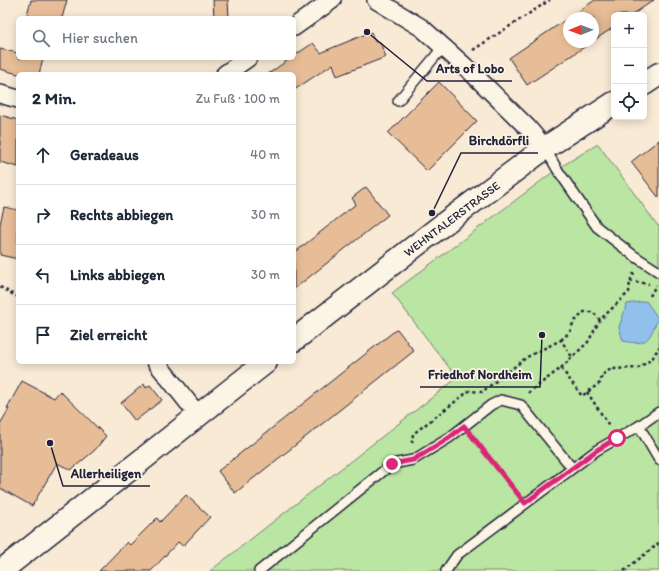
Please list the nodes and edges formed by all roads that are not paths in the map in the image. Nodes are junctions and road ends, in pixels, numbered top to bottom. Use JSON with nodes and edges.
{"nodes":[{"id":1,"x":332,"y":0,"type":"edge"},
{"id":2,"x":381,"y":1,"type":"edge"},
{"id":3,"x":296,"y":26,"type":"edge"},
{"id":4,"x":443,"y":47,"type":"junction"},
{"id":5,"x":245,"y":60,"type":"edge"},
{"id":6,"x":228,"y":72,"type":"edge"},
{"id":7,"x":659,"y":74,"type":"edge"},
{"id":8,"x":647,"y":82,"type":"edge"},
{"id":9,"x":0,"y":94,"type":"edge"},
{"id":10,"x":16,"y":98,"type":"edge"},
{"id":11,"x":398,"y":101,"type":"dead end"},
{"id":12,"x":611,"y":106,"type":"edge"},
{"id":13,"x":545,"y":148,"type":"junction"},
{"id":14,"x":659,"y":272,"type":"edge"},
{"id":15,"x":296,"y":338,"type":"edge"},
{"id":16,"x":158,"y":364,"type":"edge"},
{"id":17,"x":263,"y":364,"type":"edge"},
{"id":18,"x":659,"y":412,"type":"edge"},
{"id":19,"x":198,"y":415,"type":"junction"},
{"id":20,"x":639,"y":426,"type":"junction"},
{"id":21,"x":659,"y":460,"type":"edge"},
{"id":22,"x":572,"y":468,"type":"junction"},
{"id":23,"x":1,"y":571,"type":"edge"},
{"id":24,"x":259,"y":571,"type":"edge"},
{"id":25,"x":446,"y":571,"type":"edge"}],
"edges":[{"from":1,"to":3,"type":"street"},
{"from":2,"to":4,"type":"street"},
{"from":4,"to":11,"type":"lane"},
{"from":4,"to":13,"type":"street"},
{"from":5,"to":6,"type":"street"},
{"from":7,"to":8,"type":"main road"},
{"from":9,"to":10,"type":"street"},
{"from":12,"to":13,"type":"main road","name":"WEHNTALERSTRASSE"},
{"from":13,"to":14,"type":"lane"},
{"from":13,"to":15,"type":"main road","name":"WEHNTALERSTRASSE"},
{"from":16,"to":19,"type":"street"},
{"from":17,"to":19,"type":"main road"},
{"from":18,"to":20,"type":"lane"},
{"from":19,"to":23,"type":"main road"},
{"from":20,"to":21,"type":"lane"},
{"from":20,"to":22,"type":"lane"},
{"from":22,"to":24,"type":"lane"},
{"from":22,"to":25,"type":"lane"}]}
